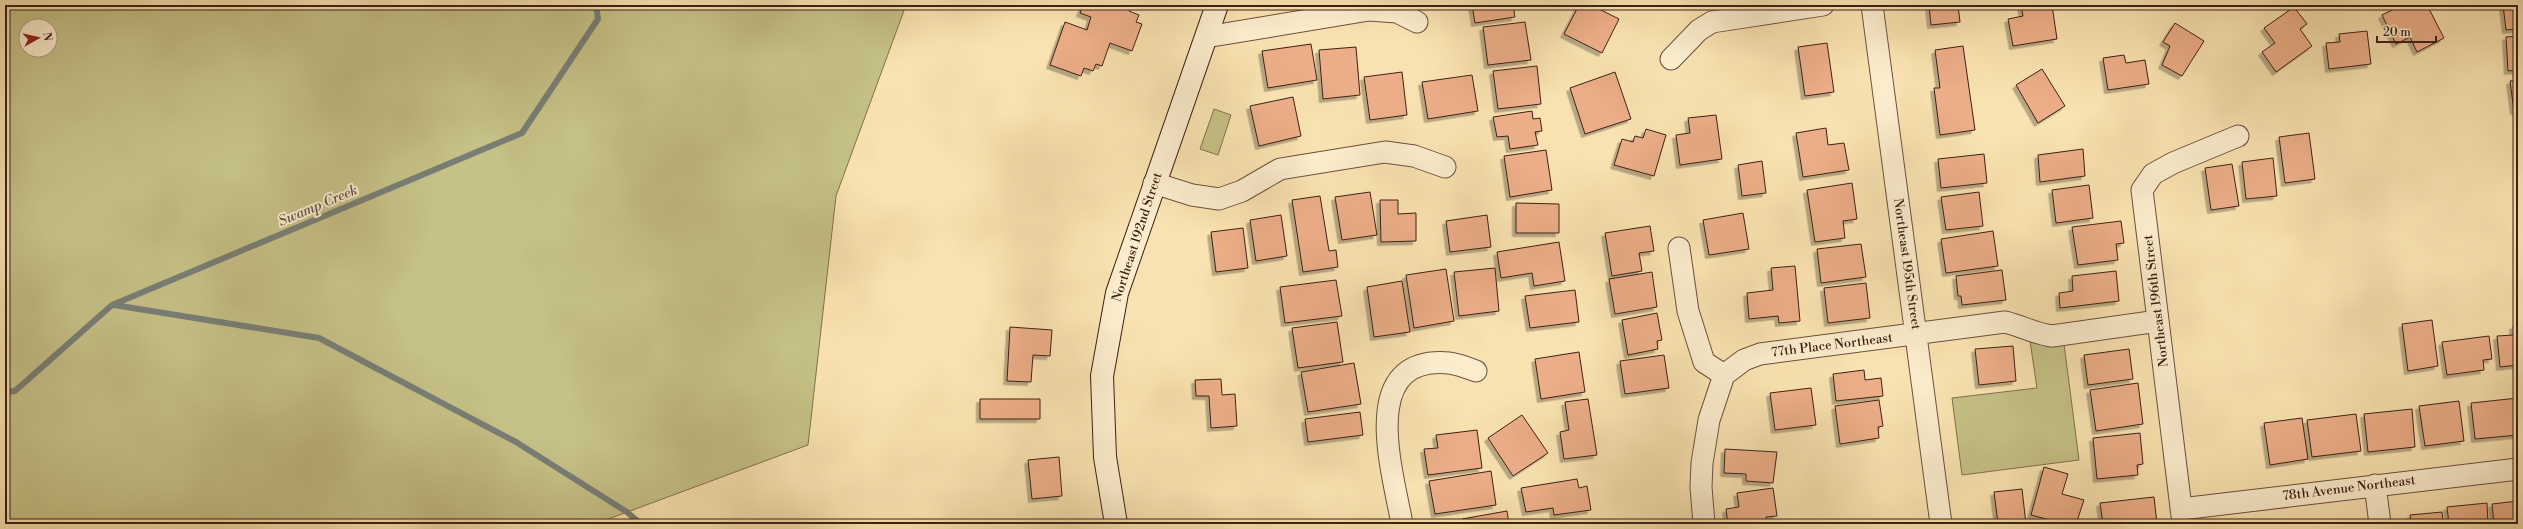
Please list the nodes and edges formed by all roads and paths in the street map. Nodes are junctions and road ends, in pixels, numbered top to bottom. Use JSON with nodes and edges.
{"nodes":[{"id":1,"x":1217,"y":5,"type":"edge"},
{"id":2,"x":1823,"y":5,"type":"edge"},
{"id":3,"x":1872,"y":5,"type":"edge"},
{"id":4,"x":1417,"y":22,"type":"dead end"},
{"id":5,"x":1206,"y":37,"type":"junction"},
{"id":6,"x":1671,"y":59,"type":"dead end"},
{"id":7,"x":2238,"y":136,"type":"dead end"},
{"id":8,"x":1445,"y":166,"type":"dead end"},
{"id":9,"x":1154,"y":182,"type":"junction"},
{"id":10,"x":1679,"y":248,"type":"dead end"},
{"id":11,"x":2158,"y":321,"type":"junction"},
{"id":12,"x":1917,"y":334,"type":"junction"},
{"id":13,"x":1476,"y":371,"type":"dead end"},
{"id":14,"x":1724,"y":375,"type":"junction"},
{"id":15,"x":2518,"y":469,"type":"edge"},
{"id":16,"x":2375,"y":485,"type":"junction"},
{"id":17,"x":2182,"y":517,"type":"edge"},
{"id":18,"x":1116,"y":524,"type":"edge"},
{"id":19,"x":1402,"y":524,"type":"edge"},
{"id":20,"x":1704,"y":524,"type":"edge"},
{"id":21,"x":1941,"y":524,"type":"edge"},
{"id":22,"x":2380,"y":524,"type":"edge"}],
"edges":[{"from":1,"to":5,"type":"street","name":"Northeast 192nd Street"},
{"from":2,"to":6,"type":"street"},
{"from":3,"to":12,"type":"street","name":"Northeast 195th Street"},
{"from":4,"to":5,"type":"street"},
{"from":5,"to":9,"type":"street","name":"Northeast 192nd Street"},
{"from":7,"to":11,"type":"street","name":"Northeast 196th Street"},
{"from":8,"to":9,"type":"street"},
{"from":9,"to":18,"type":"street","name":"Northeast 192nd Street"},
{"from":10,"to":14,"type":"street"},
{"from":11,"to":12,"type":"street","name":"77th Place Northeast"},
{"from":11,"to":17,"type":"street","name":"Northeast 196th Street"},
{"from":12,"to":14,"type":"street","name":"77th Place Northeast"},
{"from":12,"to":21,"type":"street","name":"Northeast 195th Street"},
{"from":13,"to":19,"type":"street"},
{"from":14,"to":20,"type":"street"},
{"from":15,"to":16,"type":"street","name":"78th Avenue Northeast"},
{"from":16,"to":17,"type":"street","name":"78th Avenue Northeast"},
{"from":16,"to":22,"type":"street"}]}
